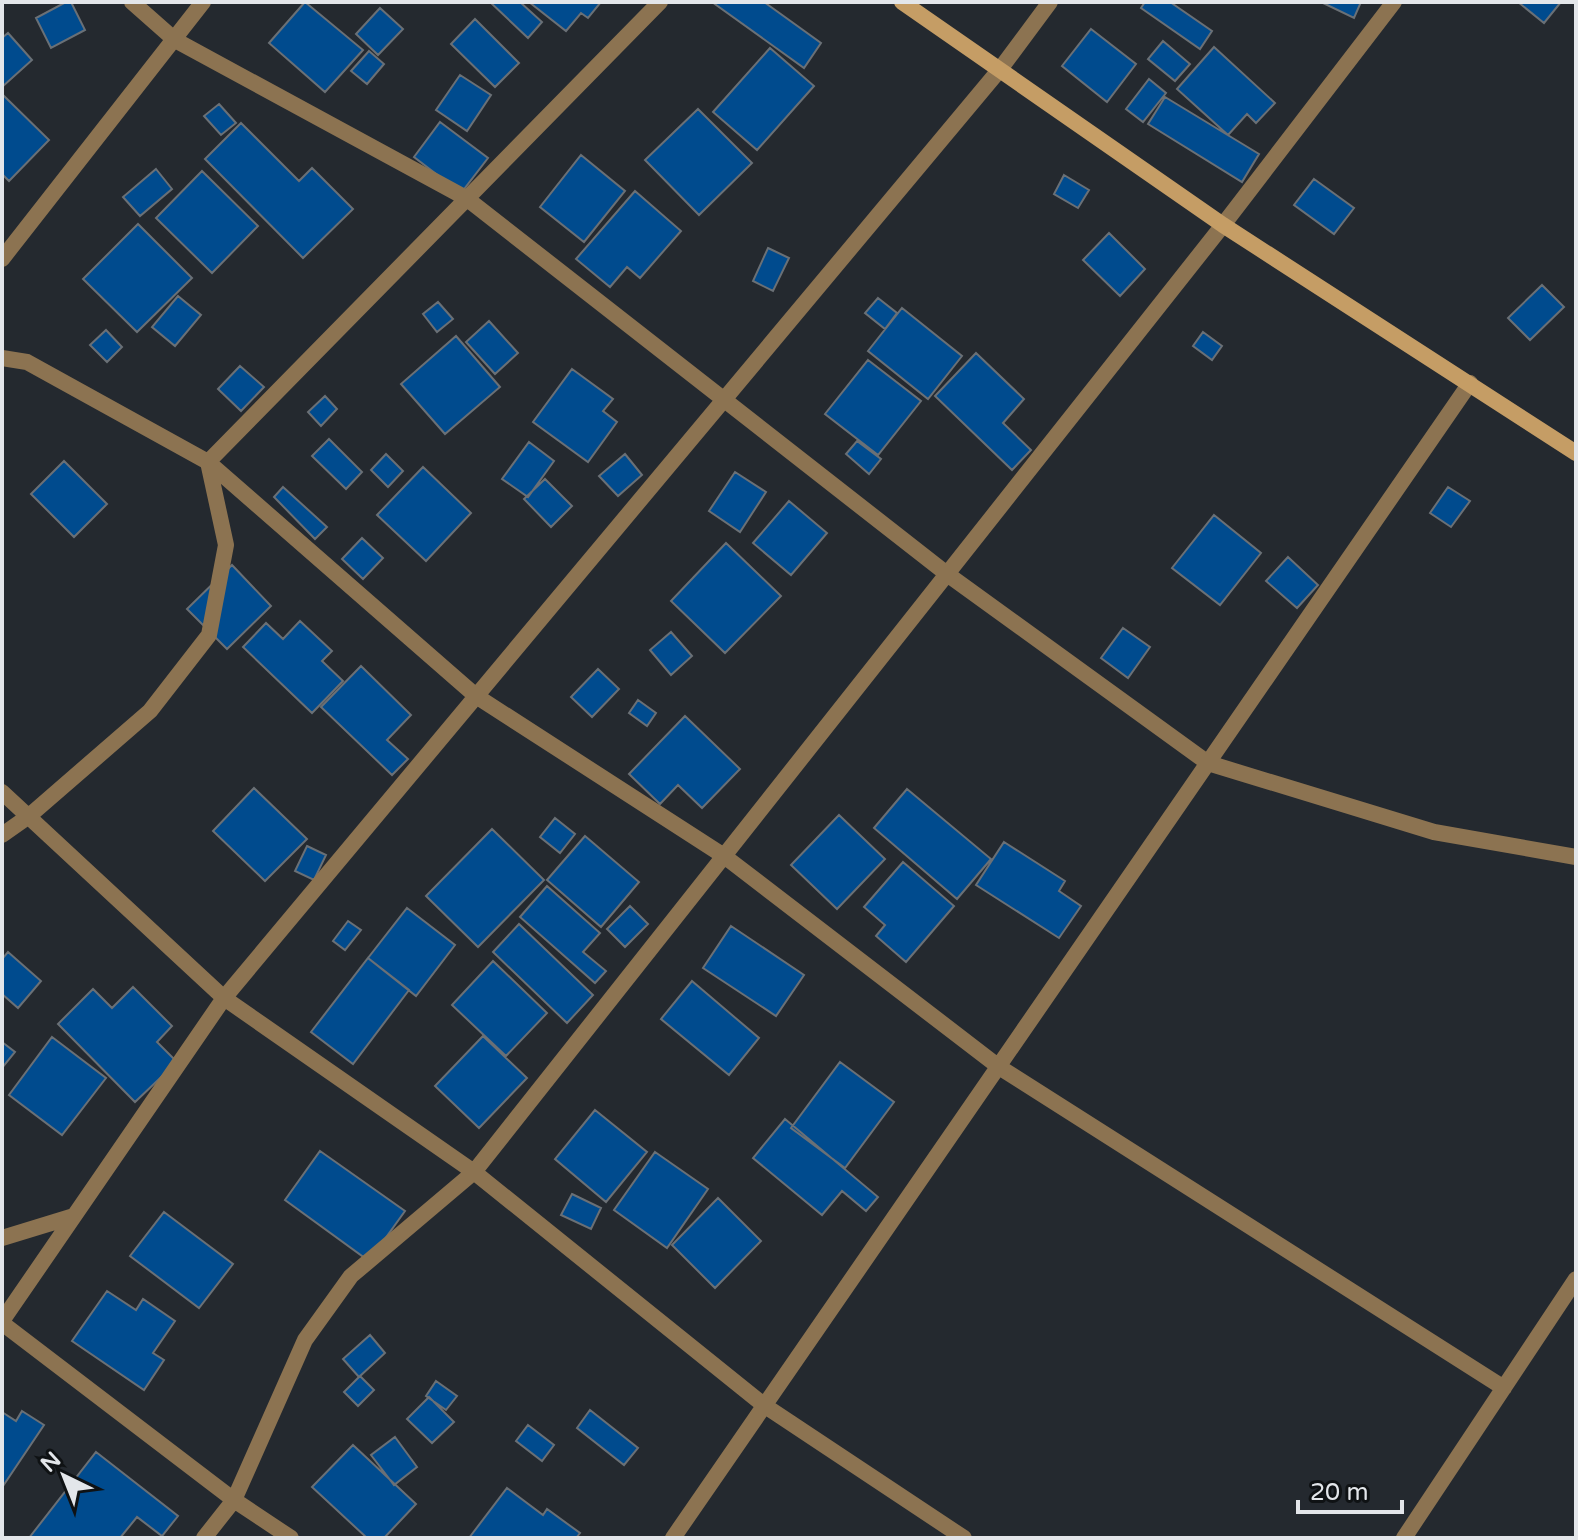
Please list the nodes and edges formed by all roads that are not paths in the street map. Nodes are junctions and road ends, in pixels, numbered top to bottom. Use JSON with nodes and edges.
{"nodes":[{"id":1,"x":132,"y":2,"type":"edge"},
{"id":2,"x":203,"y":2,"type":"edge"},
{"id":3,"x":660,"y":2,"type":"edge"},
{"id":4,"x":902,"y":2,"type":"edge"},
{"id":5,"x":1050,"y":2,"type":"edge"},
{"id":6,"x":1394,"y":2,"type":"edge"},
{"id":7,"x":175,"y":40,"type":"junction"},
{"id":8,"x":1001,"y":68,"type":"junction"},
{"id":9,"x":466,"y":198,"type":"junction"},
{"id":10,"x":1223,"y":225,"type":"junction"},
{"id":11,"x":2,"y":259,"type":"edge"},
{"id":12,"x":2,"y":358,"type":"edge"},
{"id":13,"x":1470,"y":383,"type":"junction"},
{"id":14,"x":724,"y":401,"type":"junction"},
{"id":15,"x":1576,"y":453,"type":"edge"},
{"id":16,"x":208,"y":462,"type":"junction"},
{"id":17,"x":947,"y":574,"type":"junction"},
{"id":18,"x":476,"y":696,"type":"junction"},
{"id":19,"x":1208,"y":763,"type":"junction"},
{"id":20,"x":2,"y":792,"type":"edge"},
{"id":21,"x":29,"y":816,"type":"junction"},
{"id":22,"x":2,"y":835,"type":"edge"},
{"id":23,"x":724,"y":856,"type":"junction"},
{"id":24,"x":1576,"y":857,"type":"edge"},
{"id":25,"x":224,"y":998,"type":"junction"},
{"id":26,"x":999,"y":1067,"type":"junction"},
{"id":27,"x":474,"y":1172,"type":"junction"},
{"id":28,"x":74,"y":1216,"type":"junction"},
{"id":29,"x":2,"y":1238,"type":"edge"},
{"id":30,"x":1576,"y":1279,"type":"edge"},
{"id":31,"x":2,"y":1322,"type":"edge"},
{"id":32,"x":1504,"y":1388,"type":"junction"},
{"id":33,"x":765,"y":1406,"type":"junction"},
{"id":34,"x":234,"y":1500,"type":"junction"},
{"id":35,"x":204,"y":1538,"type":"edge"},
{"id":36,"x":291,"y":1538,"type":"edge"},
{"id":37,"x":673,"y":1538,"type":"edge"},
{"id":38,"x":964,"y":1538,"type":"edge"},
{"id":39,"x":1404,"y":1538,"type":"edge"}],
"edges":[{"from":1,"to":7,"type":"street"},
{"from":2,"to":7,"type":"street"},
{"from":3,"to":9,"type":"street"},
{"from":4,"to":8,"type":"street"},
{"from":5,"to":8,"type":"street"},
{"from":6,"to":10,"type":"street"},
{"from":7,"to":9,"type":"street"},
{"from":7,"to":11,"type":"street"},
{"from":8,"to":10,"type":"street"},
{"from":8,"to":14,"type":"street"},
{"from":9,"to":14,"type":"street"},
{"from":9,"to":16,"type":"street"},
{"from":10,"to":13,"type":"street"},
{"from":10,"to":17,"type":"street"},
{"from":12,"to":16,"type":"street"},
{"from":13,"to":15,"type":"street"},
{"from":13,"to":19,"type":"street"},
{"from":14,"to":17,"type":"street"},
{"from":14,"to":18,"type":"street"},
{"from":16,"to":18,"type":"street"},
{"from":16,"to":21,"type":"street"},
{"from":17,"to":19,"type":"street"},
{"from":17,"to":23,"type":"street"},
{"from":18,"to":23,"type":"street"},
{"from":18,"to":25,"type":"street"},
{"from":19,"to":24,"type":"street"},
{"from":19,"to":26,"type":"street"},
{"from":20,"to":21,"type":"street"},
{"from":21,"to":22,"type":"street"},
{"from":21,"to":25,"type":"street"},
{"from":23,"to":26,"type":"street"},
{"from":23,"to":27,"type":"street"},
{"from":25,"to":27,"type":"street"},
{"from":25,"to":28,"type":"street"},
{"from":26,"to":32,"type":"street"},
{"from":26,"to":33,"type":"street"},
{"from":27,"to":33,"type":"street"},
{"from":27,"to":34,"type":"street"},
{"from":28,"to":29,"type":"street"},
{"from":28,"to":31,"type":"street"},
{"from":30,"to":32,"type":"street"},
{"from":31,"to":34,"type":"street"},
{"from":32,"to":39,"type":"street"},
{"from":33,"to":37,"type":"street"},
{"from":33,"to":38,"type":"street"},
{"from":34,"to":35,"type":"street"},
{"from":34,"to":36,"type":"street"}]}
